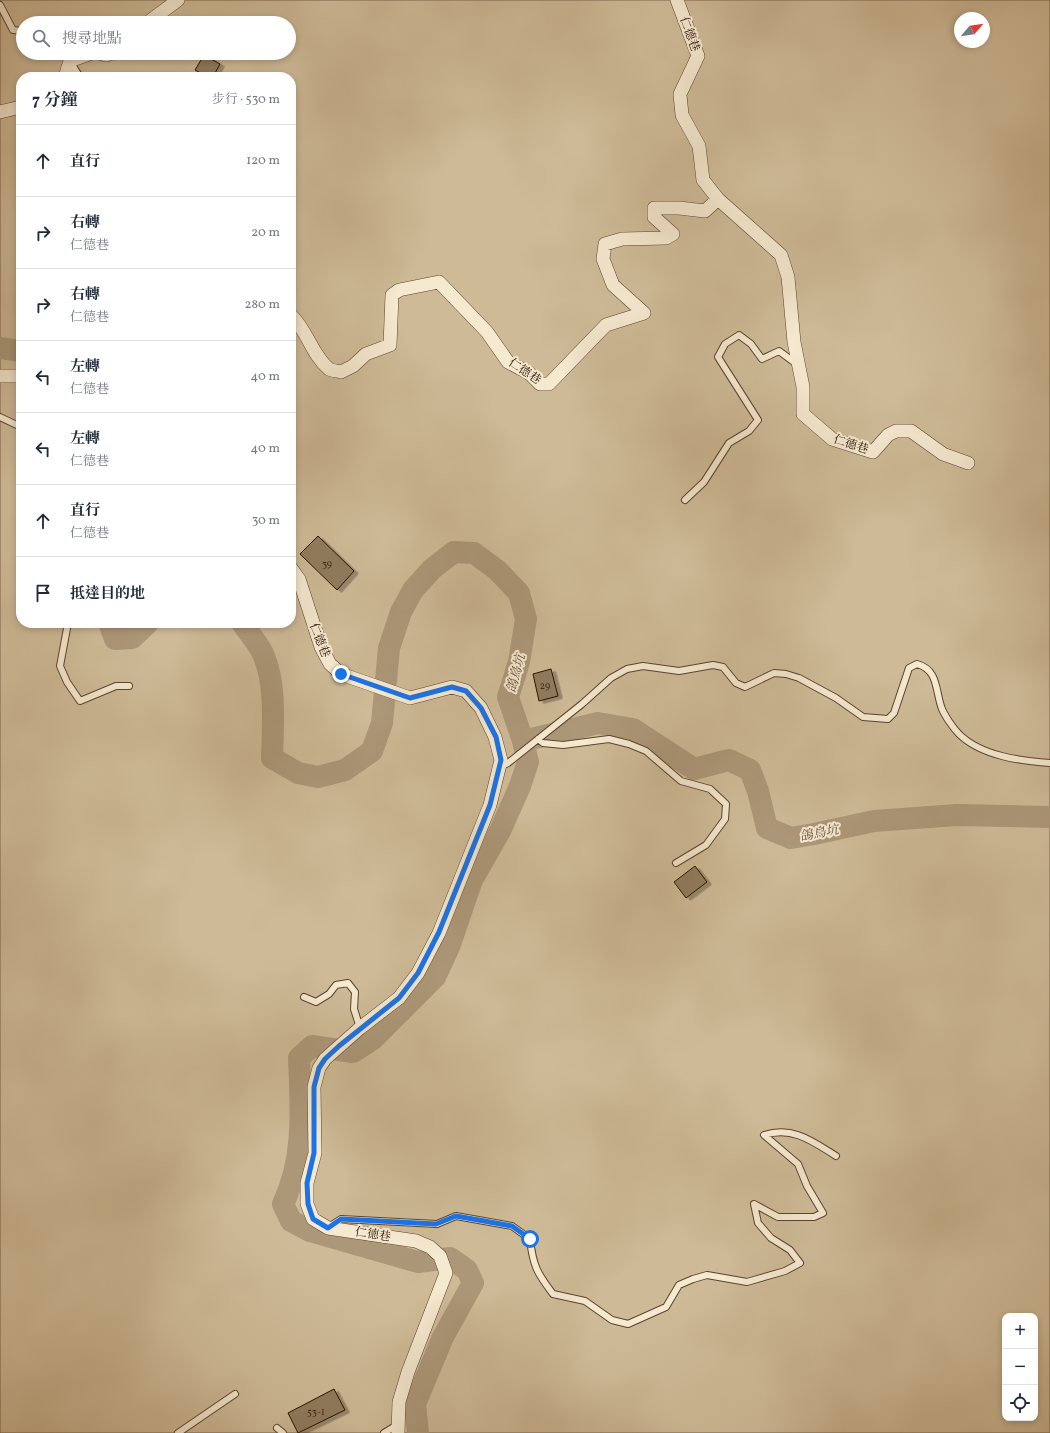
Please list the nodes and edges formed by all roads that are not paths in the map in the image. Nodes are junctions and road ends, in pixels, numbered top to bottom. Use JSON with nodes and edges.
{"nodes":[{"id":1,"x":178,"y":0,"type":"edge"},
{"id":2,"x":677,"y":0,"type":"edge"},
{"id":3,"x":0,"y":5,"type":"edge"},
{"id":4,"x":156,"y":16,"type":"edge"},
{"id":5,"x":16,"y":30,"type":"edge"},
{"id":6,"x":70,"y":61,"type":"joint"},
{"id":7,"x":67,"y":72,"type":"edge"},
{"id":8,"x":77,"y":72,"type":"edge"},
{"id":9,"x":16,"y":108,"type":"edge"},
{"id":10,"x":0,"y":112,"type":"edge"},
{"id":11,"x":718,"y":199,"type":"junction"},
{"id":12,"x":296,"y":320,"type":"edge"},
{"id":13,"x":799,"y":366,"type":"junction"},
{"id":14,"x":0,"y":376,"type":"edge"},
{"id":15,"x":16,"y":376,"type":"edge"},
{"id":16,"x":0,"y":416,"type":"edge"},
{"id":17,"x":16,"y":424,"type":"edge"},
{"id":18,"x":968,"y":463,"type":"dead end"},
{"id":19,"x":685,"y":500,"type":"dead end"},
{"id":20,"x":296,"y":575,"type":"edge"},
{"id":21,"x":67,"y":628,"type":"edge"},
{"id":22,"x":129,"y":686,"type":"dead end"},
{"id":23,"x":538,"y":739,"type":"junction"},
{"id":24,"x":1050,"y":763,"type":"edge"},
{"id":25,"x":504,"y":766,"type":"junction"},
{"id":26,"x":676,"y":863,"type":"dead end"},
{"id":27,"x":304,"y":997,"type":"dead end"},
{"id":28,"x":360,"y":1028,"type":"junction"},
{"id":29,"x":836,"y":1156,"type":"dead end"},
{"id":30,"x":328,"y":1228,"type":"junction"},
{"id":31,"x":235,"y":1394,"type":"dead end"},
{"id":32,"x":277,"y":1428,"type":"dead end"},
{"id":33,"x":399,"y":1429,"type":"edge"},
{"id":34,"x":178,"y":1433,"type":"edge"},
{"id":35,"x":283,"y":1433,"type":"edge"},
{"id":36,"x":384,"y":1433,"type":"edge"}],
"edges":[{"from":1,"to":4,"type":"street"},
{"from":2,"to":11,"type":"street","name":"仁德巷"},
{"from":3,"to":5,"type":"lane"},
{"from":6,"to":7,"type":"street"},
{"from":6,"to":8,"type":"lane"},
{"from":9,"to":10,"type":"street"},
{"from":11,"to":12,"type":"street","name":"仁德巷"},
{"from":11,"to":13,"type":"street","name":"仁德巷"},
{"from":13,"to":18,"type":"street","name":"仁德巷"},
{"from":13,"to":19,"type":"lane"},
{"from":14,"to":15,"type":"street"},
{"from":16,"to":17,"type":"lane"},
{"from":20,"to":25,"type":"street","name":"仁德巷"},
{"from":21,"to":22,"type":"lane"},
{"from":23,"to":24,"type":"lane"},
{"from":23,"to":25,"type":"lane"},
{"from":23,"to":26,"type":"lane"},
{"from":25,"to":28,"type":"street","name":"仁德巷"},
{"from":27,"to":28,"type":"lane"},
{"from":28,"to":30,"type":"street","name":"仁德巷"},
{"from":29,"to":30,"type":"lane"},
{"from":30,"to":33,"type":"street","name":"仁德巷"},
{"from":31,"to":34,"type":"lane"},
{"from":32,"to":35,"type":"lane"},
{"from":33,"to":36,"type":"lane"}]}
